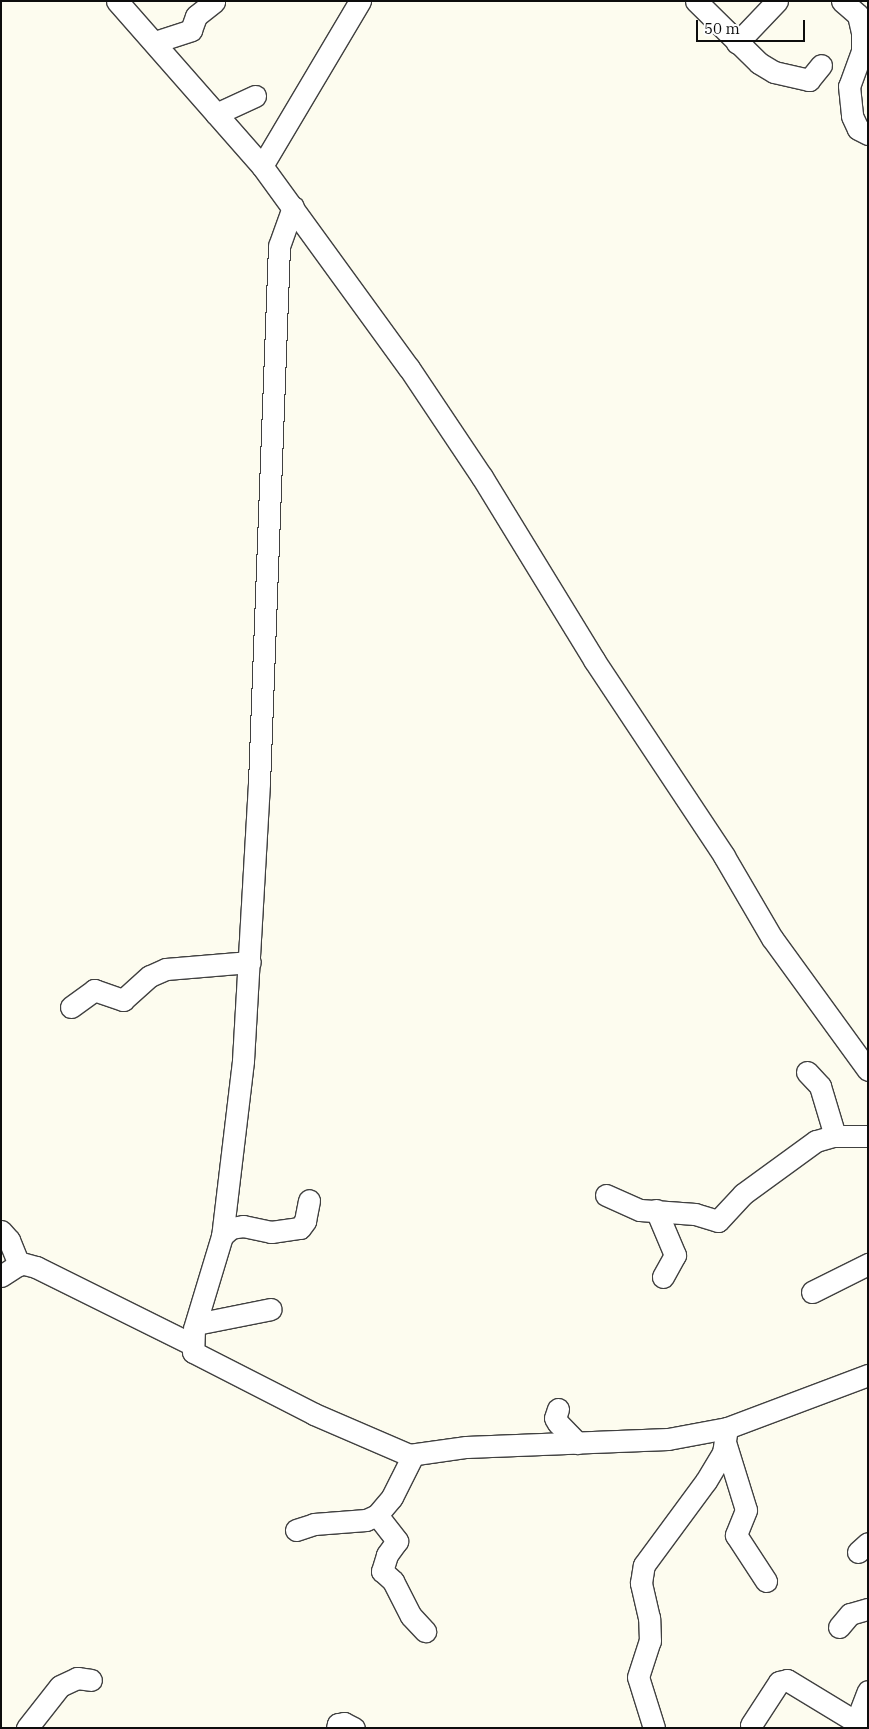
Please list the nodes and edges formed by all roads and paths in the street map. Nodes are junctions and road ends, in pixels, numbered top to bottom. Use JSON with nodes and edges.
{"nodes":[{"id":1,"x":117,"y":1,"type":"edge"},
{"id":2,"x":360,"y":1,"type":"edge"},
{"id":3,"x":696,"y":1,"type":"edge"},
{"id":4,"x":777,"y":1,"type":"edge"},
{"id":5,"x":214,"y":2,"type":"edge"},
{"id":6,"x":856,"y":7,"type":"edge"},
{"id":7,"x":714,"y":10,"type":"edge"},
{"id":8,"x":155,"y":42,"type":"junction"},
{"id":9,"x":737,"y":43,"type":"junction"},
{"id":10,"x":821,"y":64,"type":"dead end"},
{"id":11,"x":255,"y":96,"type":"dead end"},
{"id":12,"x":216,"y":114,"type":"junction"},
{"id":13,"x":868,"y":134,"type":"edge"},
{"id":14,"x":262,"y":166,"type":"junction"},
{"id":15,"x":293,"y":207,"type":"junction"},
{"id":16,"x":250,"y":962,"type":"junction"},
{"id":17,"x":71,"y":1007,"type":"dead end"},
{"id":18,"x":868,"y":1069,"type":"edge"},
{"id":19,"x":807,"y":1072,"type":"dead end"},
{"id":20,"x":835,"y":1136,"type":"junction"},
{"id":21,"x":868,"y":1136,"type":"edge"},
{"id":22,"x":606,"y":1195,"type":"dead end"},
{"id":23,"x":309,"y":1200,"type":"dead end"},
{"id":24,"x":656,"y":1210,"type":"junction"},
{"id":25,"x":1,"y":1232,"type":"edge"},
{"id":26,"x":222,"y":1236,"type":"junction"},
{"id":27,"x":868,"y":1264,"type":"edge"},
{"id":28,"x":10,"y":1270,"type":"edge"},
{"id":29,"x":663,"y":1277,"type":"dead end"},
{"id":30,"x":812,"y":1292,"type":"dead end"},
{"id":31,"x":271,"y":1309,"type":"dead end"},
{"id":32,"x":194,"y":1334,"type":"junction"},
{"id":33,"x":868,"y":1375,"type":"edge"},
{"id":34,"x":558,"y":1409,"type":"dead end"},
{"id":35,"x":726,"y":1435,"type":"junction"},
{"id":36,"x":577,"y":1443,"type":"junction"},
{"id":37,"x":413,"y":1455,"type":"junction"},
{"id":38,"x":377,"y":1515,"type":"junction"},
{"id":39,"x":296,"y":1530,"type":"dead end"},
{"id":40,"x":766,"y":1580,"type":"dead end"},
{"id":41,"x":868,"y":1608,"type":"edge"},
{"id":42,"x":840,"y":1627,"type":"dead end"},
{"id":43,"x":425,"y":1631,"type":"dead end"},
{"id":44,"x":91,"y":1680,"type":"dead end"},
{"id":45,"x":868,"y":1691,"type":"edge"},
{"id":46,"x":752,"y":1725,"type":"dead end"},
{"id":47,"x":857,"y":1725,"type":"edge"},
{"id":48,"x":27,"y":1728,"type":"edge"},
{"id":49,"x":337,"y":1728,"type":"edge"},
{"id":50,"x":354,"y":1728,"type":"edge"},
{"id":51,"x":654,"y":1728,"type":"edge"}],
"edges":[{"from":1,"to":8,"type":"street"},
{"from":2,"to":14,"type":"street"},
{"from":3,"to":7,"type":"street"},
{"from":4,"to":9,"type":"street"},
{"from":5,"to":8,"type":"street"},
{"from":6,"to":13,"type":"street"},
{"from":7,"to":9,"type":"street"},
{"from":8,"to":12,"type":"street"},
{"from":9,"to":10,"type":"street"},
{"from":11,"to":12,"type":"street"},
{"from":12,"to":14,"type":"street"},
{"from":14,"to":15,"type":"street"},
{"from":15,"to":16,"type":"street"},
{"from":15,"to":18,"type":"street"},
{"from":16,"to":17,"type":"street"},
{"from":16,"to":26,"type":"street"},
{"from":19,"to":20,"type":"street"},
{"from":20,"to":21,"type":"street"},
{"from":20,"to":24,"type":"street"},
{"from":22,"to":24,"type":"street"},
{"from":23,"to":26,"type":"street"},
{"from":24,"to":29,"type":"street"},
{"from":25,"to":28,"type":"street"},
{"from":26,"to":32,"type":"street"},
{"from":27,"to":30,"type":"street"},
{"from":28,"to":32,"type":"street"},
{"from":31,"to":32,"type":"street"},
{"from":32,"to":37,"type":"street"},
{"from":33,"to":35,"type":"street"},
{"from":34,"to":36,"type":"street"},
{"from":35,"to":36,"type":"street"},
{"from":35,"to":40,"type":"street"},
{"from":35,"to":51,"type":"street"},
{"from":36,"to":37,"type":"street"},
{"from":37,"to":38,"type":"street"},
{"from":38,"to":39,"type":"street"},
{"from":38,"to":43,"type":"street"},
{"from":41,"to":42,"type":"street"},
{"from":44,"to":48,"type":"street"},
{"from":45,"to":47,"type":"street"},
{"from":46,"to":47,"type":"street"},
{"from":49,"to":50,"type":"street"}]}
